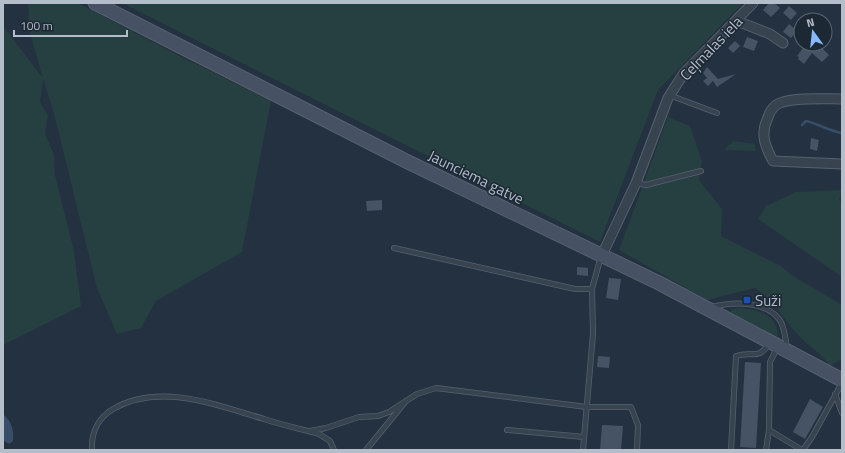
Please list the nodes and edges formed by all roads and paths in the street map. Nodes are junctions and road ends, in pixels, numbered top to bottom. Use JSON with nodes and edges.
{"nodes":[{"id":1,"x":95,"y":3,"type":"edge"},
{"id":2,"x":753,"y":3,"type":"edge"},
{"id":3,"x":737,"y":21,"type":"junction"},
{"id":4,"x":783,"y":43,"type":"dead end"},
{"id":5,"x":669,"y":95,"type":"junction"},
{"id":6,"x":842,"y":99,"type":"edge"},
{"id":7,"x":716,"y":113,"type":"dead end"},
{"id":8,"x":842,"y":164,"type":"edge"},
{"id":9,"x":701,"y":171,"type":"dead end"},
{"id":10,"x":636,"y":183,"type":"junction"},
{"id":11,"x":394,"y":248,"type":"dead end"},
{"id":12,"x":602,"y":255,"type":"junction"},
{"id":13,"x":592,"y":289,"type":"junction"},
{"id":14,"x":708,"y":308,"type":"junction"},
{"id":15,"x":779,"y":346,"type":"junction"},
{"id":16,"x":842,"y":380,"type":"edge"},
{"id":17,"x":842,"y":384,"type":"edge"},
{"id":18,"x":835,"y":394,"type":"junction"},
{"id":19,"x":406,"y":401,"type":"junction"},
{"id":20,"x":587,"y":407,"type":"junction"},
{"id":21,"x":842,"y":413,"type":"edge"},
{"id":22,"x":507,"y":430,"type":"dead end"},
{"id":23,"x":769,"y":430,"type":"junction"},
{"id":24,"x":308,"y":431,"type":"junction"},
{"id":25,"x":584,"y":437,"type":"junction"},
{"id":26,"x":92,"y":450,"type":"edge"},
{"id":27,"x":334,"y":450,"type":"edge"},
{"id":28,"x":366,"y":450,"type":"edge"},
{"id":29,"x":583,"y":450,"type":"edge"},
{"id":30,"x":637,"y":450,"type":"edge"},
{"id":31,"x":731,"y":450,"type":"edge"},
{"id":32,"x":766,"y":450,"type":"edge"},
{"id":33,"x":803,"y":450,"type":"edge"}],
"edges":[{"from":1,"to":12,"type":"main road","name":"Jaunciema gatve"},
{"from":2,"to":3,"type":"street","name":"Ceļmalas iela"},
{"from":3,"to":4,"type":"street"},
{"from":3,"to":5,"type":"street","name":"Ceļmalas iela"},
{"from":5,"to":7,"type":"lane"},
{"from":5,"to":10,"type":"street","name":"Ceļmalas iela"},
{"from":6,"to":8,"type":"street"},
{"from":9,"to":10,"type":"lane"},
{"from":10,"to":12,"type":"street","name":"Ceļmalas iela"},
{"from":11,"to":13,"type":"lane"},
{"from":12,"to":13,"type":"lane"},
{"from":12,"to":14,"type":"main road","name":"Jaunciema gatve"},
{"from":13,"to":20,"type":"lane"},
{"from":14,"to":15,"type":"main road","name":"Jaunciema gatve"},
{"from":14,"to":15,"type":"lane"},
{"from":15,"to":16,"type":"main road","name":"Jaunciema gatve"},
{"from":15,"to":23,"type":"lane"},
{"from":15,"to":31,"type":"lane"},
{"from":17,"to":18,"type":"lane"},
{"from":18,"to":21,"type":"lane"},
{"from":18,"to":33,"type":"lane"},
{"from":19,"to":20,"type":"lane"},
{"from":19,"to":24,"type":"lane"},
{"from":19,"to":28,"type":"lane"},
{"from":20,"to":25,"type":"lane"},
{"from":20,"to":30,"type":"lane"},
{"from":22,"to":25,"type":"lane"},
{"from":23,"to":32,"type":"lane"},
{"from":23,"to":33,"type":"lane"},
{"from":24,"to":26,"type":"lane"},
{"from":24,"to":27,"type":"lane"},
{"from":25,"to":29,"type":"lane"}]}
